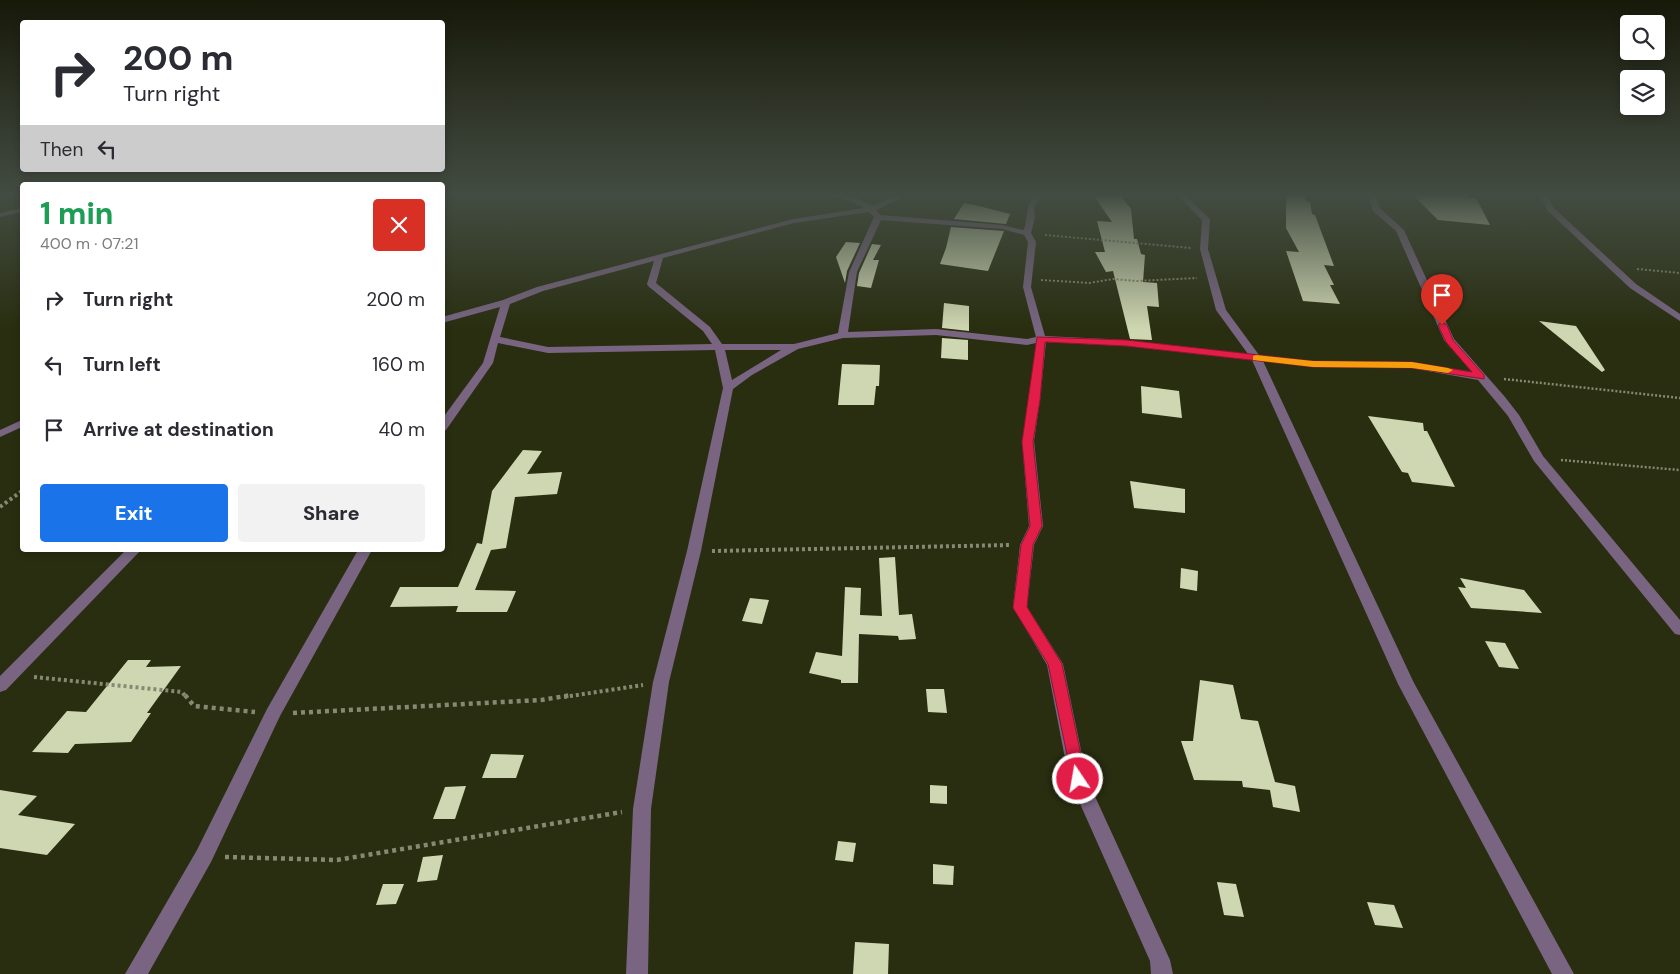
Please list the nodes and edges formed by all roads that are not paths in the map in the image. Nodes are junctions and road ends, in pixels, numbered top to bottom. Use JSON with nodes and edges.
{"nodes":[{"id":1,"x":723,"y":239,"type":"edge"},
{"id":2,"x":866,"y":239,"type":"edge"},
{"id":3,"x":1031,"y":239,"type":"edge"},
{"id":4,"x":1205,"y":239,"type":"edge"},
{"id":5,"x":1404,"y":239,"type":"edge"},
{"id":6,"x":1584,"y":239,"type":"edge"},
{"id":7,"x":660,"y":256,"type":"junction"},
{"id":8,"x":506,"y":302,"type":"junction"},
{"id":9,"x":1680,"y":318,"type":"edge"},
{"id":10,"x":445,"y":319,"type":"edge"},
{"id":11,"x":844,"y":335,"type":"junction"},
{"id":12,"x":494,"y":339,"type":"junction"},
{"id":13,"x":1041,"y":339,"type":"junction"},
{"id":14,"x":719,"y":347,"type":"junction"},
{"id":15,"x":794,"y":347,"type":"junction"},
{"id":16,"x":1256,"y":358,"type":"junction"},
{"id":17,"x":1481,"y":377,"type":"junction"},
{"id":18,"x":728,"y":388,"type":"junction"},
{"id":19,"x":20,"y":424,"type":"edge"},
{"id":20,"x":445,"y":424,"type":"edge"},
{"id":21,"x":0,"y":434,"type":"edge"},
{"id":22,"x":132,"y":552,"type":"edge"},
{"id":23,"x":363,"y":552,"type":"edge"},
{"id":24,"x":1680,"y":630,"type":"edge"},
{"id":25,"x":0,"y":686,"type":"edge"},
{"id":26,"x":136,"y":974,"type":"edge"},
{"id":27,"x":637,"y":974,"type":"edge"},
{"id":28,"x":1162,"y":974,"type":"edge"},
{"id":29,"x":1563,"y":974,"type":"edge"}],
"edges":[{"from":1,"to":7,"type":"street"},
{"from":2,"to":11,"type":"street"},
{"from":3,"to":13,"type":"street"},
{"from":4,"to":16,"type":"street"},
{"from":5,"to":17,"type":"street"},
{"from":6,"to":9,"type":"street"},
{"from":7,"to":8,"type":"street"},
{"from":7,"to":14,"type":"street"},
{"from":8,"to":10,"type":"street"},
{"from":8,"to":12,"type":"street"},
{"from":11,"to":13,"type":"street"},
{"from":11,"to":15,"type":"street"},
{"from":12,"to":14,"type":"street"},
{"from":12,"to":20,"type":"street"},
{"from":13,"to":16,"type":"street"},
{"from":13,"to":28,"type":"street"},
{"from":14,"to":15,"type":"street"},
{"from":14,"to":18,"type":"street"},
{"from":15,"to":18,"type":"street"},
{"from":16,"to":17,"type":"street"},
{"from":16,"to":29,"type":"street"},
{"from":17,"to":24,"type":"street"},
{"from":18,"to":27,"type":"street"},
{"from":19,"to":21,"type":"street"},
{"from":22,"to":25,"type":"street"},
{"from":23,"to":26,"type":"street"}]}
